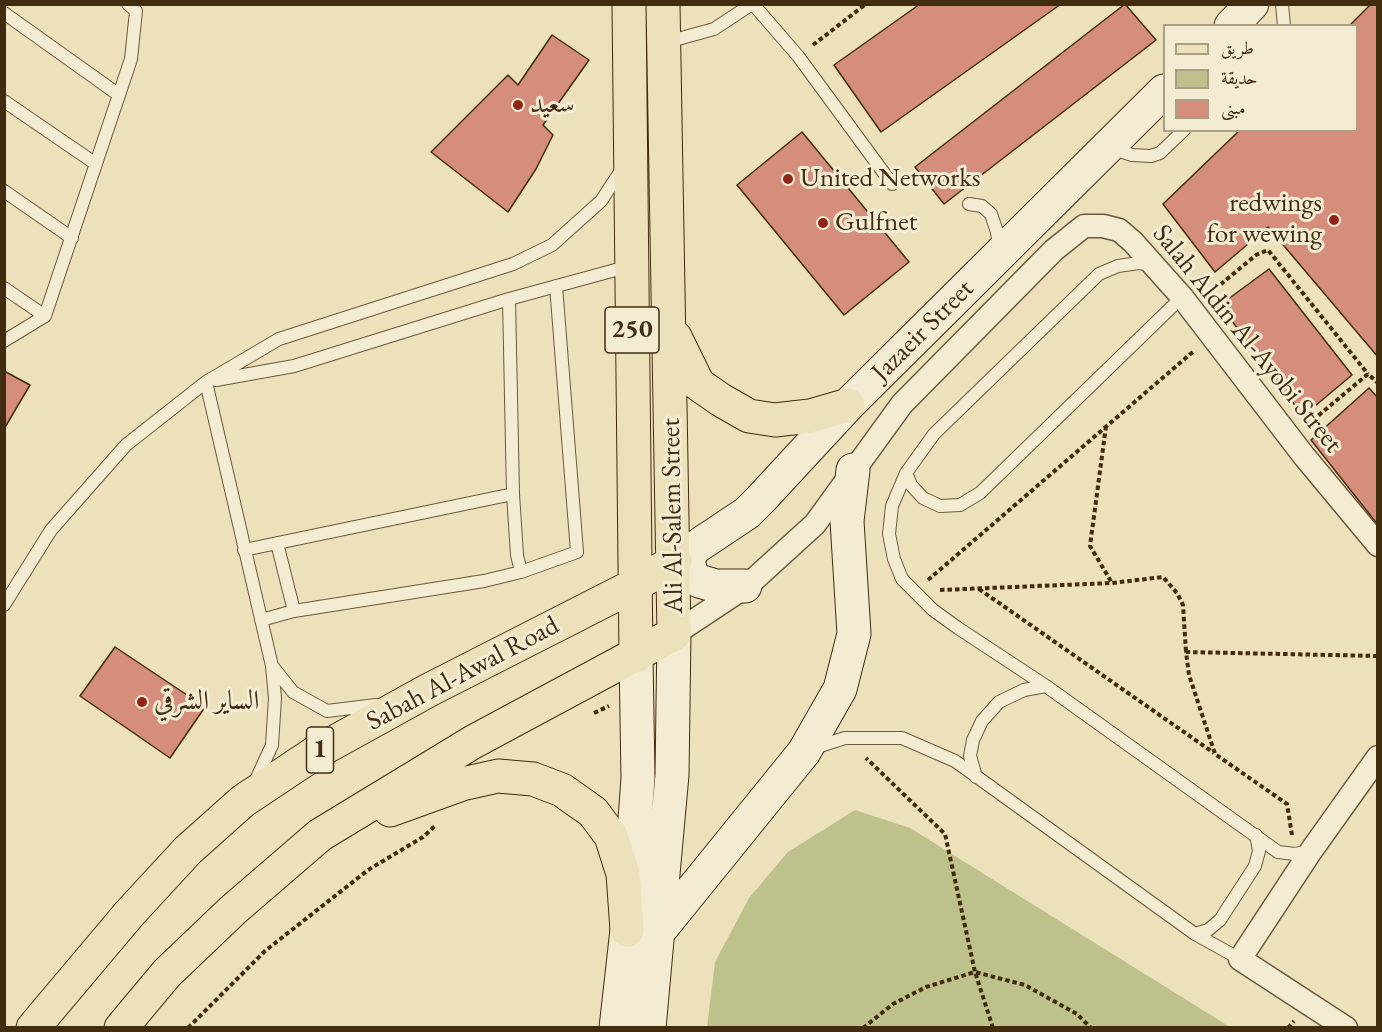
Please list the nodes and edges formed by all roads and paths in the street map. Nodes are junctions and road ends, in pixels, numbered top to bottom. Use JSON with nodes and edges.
{"nodes":[{"id":1,"x":128,"y":4,"type":"edge"},
{"id":2,"x":629,"y":4,"type":"edge"},
{"id":3,"x":663,"y":4,"type":"edge"},
{"id":4,"x":752,"y":4,"type":"edge"},
{"id":5,"x":866,"y":4,"type":"edge"},
{"id":6,"x":1252,"y":4,"type":"edge"},
{"id":7,"x":1282,"y":4,"type":"edge"},
{"id":8,"x":4,"y":12,"type":"edge"},
{"id":9,"x":1233,"y":24,"type":"edge"},
{"id":10,"x":1284,"y":24,"type":"edge"},
{"id":11,"x":662,"y":43,"type":"junction"},
{"id":12,"x":798,"y":56,"type":"junction"},
{"id":13,"x":1163,"y":93,"type":"edge"},
{"id":14,"x":119,"y":95,"type":"junction"},
{"id":15,"x":4,"y":101,"type":"edge"},
{"id":16,"x":1182,"y":132,"type":"edge"},
{"id":17,"x":1108,"y":147,"type":"junction"},
{"id":18,"x":630,"y":157,"type":"junction"},
{"id":19,"x":96,"y":164,"type":"junction"},
{"id":20,"x":892,"y":184,"type":"dead end"},
{"id":21,"x":4,"y":191,"type":"edge"},
{"id":22,"x":1060,"y":195,"type":"junction"},
{"id":23,"x":969,"y":204,"type":"dead end"},
{"id":24,"x":1084,"y":226,"type":"junction"},
{"id":25,"x":72,"y":238,"type":"junction"},
{"id":26,"x":1000,"y":255,"type":"junction"},
{"id":27,"x":632,"y":266,"type":"junction"},
{"id":28,"x":1154,"y":266,"type":"junction"},
{"id":29,"x":556,"y":286,"type":"junction"},
{"id":30,"x":4,"y":288,"type":"edge"},
{"id":31,"x":509,"y":299,"type":"junction"},
{"id":32,"x":1186,"y":303,"type":"junction"},
{"id":33,"x":45,"y":316,"type":"junction"},
{"id":34,"x":669,"y":325,"type":"junction"},
{"id":35,"x":1211,"y":336,"type":"junction"},
{"id":36,"x":4,"y":341,"type":"edge"},
{"id":37,"x":1368,"y":374,"type":"junction"},
{"id":38,"x":206,"y":382,"type":"junction"},
{"id":39,"x":1377,"y":382,"type":"edge"},
{"id":40,"x":848,"y":405,"type":"junction"},
{"id":41,"x":1106,"y":426,"type":"junction"},
{"id":42,"x":1291,"y":438,"type":"junction"},
{"id":43,"x":853,"y":470,"type":"junction"},
{"id":44,"x":906,"y":473,"type":"junction"},
{"id":45,"x":513,"y":494,"type":"junction"},
{"id":46,"x":277,"y":543,"type":"junction"},
{"id":47,"x":1377,"y":545,"type":"edge"},
{"id":48,"x":244,"y":550,"type":"junction"},
{"id":49,"x":684,"y":555,"type":"junction"},
{"id":50,"x":521,"y":572,"type":"junction"},
{"id":51,"x":1112,"y":583,"type":"junction"},
{"id":52,"x":635,"y":585,"type":"junction"},
{"id":53,"x":745,"y":586,"type":"junction"},
{"id":54,"x":979,"y":589,"type":"junction"},
{"id":55,"x":914,"y":591,"type":"junction"},
{"id":56,"x":4,"y":605,"type":"edge"},
{"id":57,"x":294,"y":611,"type":"junction"},
{"id":58,"x":261,"y":620,"type":"junction"},
{"id":59,"x":674,"y":634,"type":"junction"},
{"id":60,"x":1186,"y":652,"type":"junction"},
{"id":61,"x":636,"y":656,"type":"junction"},
{"id":62,"x":1377,"y":656,"type":"edge"},
{"id":63,"x":272,"y":666,"type":"junction"},
{"id":64,"x":1046,"y":686,"type":"junction"},
{"id":65,"x":429,"y":690,"type":"junction"},
{"id":66,"x":845,"y":738,"type":"junction"},
{"id":67,"x":804,"y":752,"type":"junction"},
{"id":68,"x":1215,"y":754,"type":"junction"},
{"id":69,"x":1377,"y":757,"type":"edge"},
{"id":70,"x":976,"y":777,"type":"junction"},
{"id":71,"x":243,"y":801,"type":"junction"},
{"id":72,"x":440,"y":820,"type":"dead end"},
{"id":73,"x":320,"y":835,"type":"junction"},
{"id":74,"x":1256,"y":835,"type":"junction"},
{"id":75,"x":1303,"y":852,"type":"junction"},
{"id":76,"x":643,"y":930,"type":"junction"},
{"id":77,"x":1196,"y":934,"type":"junction"},
{"id":78,"x":1240,"y":959,"type":"junction"},
{"id":79,"x":975,"y":972,"type":"junction"},
{"id":80,"x":33,"y":1028,"type":"edge"},
{"id":81,"x":121,"y":1028,"type":"edge"},
{"id":82,"x":188,"y":1028,"type":"edge"},
{"id":83,"x":616,"y":1028,"type":"edge"},
{"id":84,"x":649,"y":1028,"type":"edge"},
{"id":85,"x":863,"y":1028,"type":"edge"},
{"id":86,"x":993,"y":1028,"type":"edge"},
{"id":87,"x":1091,"y":1028,"type":"edge"},
{"id":88,"x":1346,"y":1028,"type":"edge"}],
"edges":[{"from":1,"to":14,"type":"lane"},
{"from":2,"to":18,"type":"main road","name":"Ali Al-Salem Street","number":"250"},
{"from":3,"to":11,"type":"main road","name":"Ali Al-Salem Street","number":"250"},
{"from":4,"to":11,"type":"lane"},
{"from":4,"to":12,"type":"lane"},
{"from":5,"to":12,"type":"path"},
{"from":6,"to":9,"type":"main road"},
{"from":7,"to":10,"type":"lane"},
{"from":8,"to":14,"type":"lane"},
{"from":11,"to":34,"type":"main road","name":"Ali Al-Salem Street","number":"250"},
{"from":12,"to":20,"type":"lane"},
{"from":13,"to":17,"type":"main road","name":"Jazaeir Street"},
{"from":14,"to":19,"type":"lane"},
{"from":15,"to":19,"type":"lane"},
{"from":16,"to":17,"type":"lane"},
{"from":17,"to":22,"type":"main road","name":"Jazaeir Street"},
{"from":18,"to":27,"type":"main road","name":"Ali Al-Salem Street","number":"250"},
{"from":18,"to":38,"type":"lane"},
{"from":19,"to":25,"type":"lane"},
{"from":21,"to":25,"type":"lane"},
{"from":22,"to":24,"type":"street"},
{"from":22,"to":26,"type":"main road","name":"Jazaeir Street"},
{"from":23,"to":26,"type":"lane"},
{"from":24,"to":28,"type":"street","name":"Salah Aldin Al-Ayobi Street"},
{"from":24,"to":43,"type":"street"},
{"from":25,"to":33,"type":"lane"},
{"from":26,"to":40,"type":"main road","name":"Jazaeir Street"},
{"from":27,"to":29,"type":"lane"},
{"from":27,"to":52,"type":"main road","name":"Ali Al-Salem Street","number":"250"},
{"from":28,"to":32,"type":"street","name":"Salah Aldin Al-Ayobi Street"},
{"from":28,"to":44,"type":"lane"},
{"from":29,"to":31,"type":"lane"},
{"from":29,"to":50,"type":"lane"},
{"from":30,"to":33,"type":"lane"},
{"from":31,"to":38,"type":"lane"},
{"from":31,"to":45,"type":"lane"},
{"from":32,"to":35,"type":"street","name":"Salah Aldin Al-Ayobi Street"},
{"from":32,"to":37,"type":"path"},
{"from":32,"to":44,"type":"lane"},
{"from":33,"to":36,"type":"lane"},
{"from":34,"to":40,"type":"main road"},
{"from":34,"to":49,"type":"main road","name":"Ali Al-Salem Street","number":"250"},
{"from":35,"to":41,"type":"path"},
{"from":35,"to":42,"type":"street","name":"Salah Aldin Al-Ayobi Street"},
{"from":37,"to":39,"type":"path"},
{"from":37,"to":42,"type":"path"},
{"from":38,"to":48,"type":"lane"},
{"from":38,"to":56,"type":"lane"},
{"from":40,"to":49,"type":"main road","name":"Jazaeir Street"},
{"from":41,"to":51,"type":"path"},
{"from":41,"to":55,"type":"path"},
{"from":42,"to":47,"type":"street","name":"Salah Aldin Al-Ayobi Street"},
{"from":43,"to":53,"type":"street"},
{"from":43,"to":67,"type":"main road"},
{"from":44,"to":55,"type":"lane"},
{"from":45,"to":46,"type":"lane"},
{"from":45,"to":50,"type":"lane"},
{"from":46,"to":48,"type":"lane"},
{"from":46,"to":57,"type":"lane"},
{"from":48,"to":58,"type":"lane"},
{"from":49,"to":52,"type":"main road","name":"Sabah Al-Awal Road","number":"1"},
{"from":49,"to":53,"type":"main road"},
{"from":49,"to":59,"type":"main road","name":"Ali Al-Salem Street","number":"250"},
{"from":50,"to":57,"type":"lane"},
{"from":51,"to":54,"type":"path"},
{"from":51,"to":60,"type":"path"},
{"from":52,"to":61,"type":"main road","name":"Ali Al-Salem Street","number":"250"},
{"from":52,"to":65,"type":"main road","name":"Sabah Al-Awal Road","number":"1"},
{"from":53,"to":59,"type":"street"},
{"from":54,"to":55,"type":"path"},
{"from":54,"to":68,"type":"path"},
{"from":55,"to":64,"type":"lane"},
{"from":57,"to":58,"type":"lane"},
{"from":58,"to":63,"type":"lane"},
{"from":59,"to":61,"type":"main road"},
{"from":59,"to":76,"type":"main road","name":"Ali Al-Salem Street","number":"250"},
{"from":60,"to":62,"type":"path"},
{"from":60,"to":68,"type":"path"},
{"from":61,"to":73,"type":"main road"},
{"from":61,"to":76,"type":"main road","name":"Ali Al-Salem Street","number":"250"},
{"from":63,"to":65,"type":"lane"},
{"from":63,"to":71,"type":"lane"},
{"from":64,"to":70,"type":"lane"},
{"from":64,"to":74,"type":"lane"},
{"from":65,"to":71,"type":"main road","name":"Sabah Al-Awal Road","number":"1"},
{"from":66,"to":67,"type":"lane"},
{"from":66,"to":70,"type":"lane"},
{"from":66,"to":79,"type":"path"},
{"from":67,"to":76,"type":"main road"},
{"from":68,"to":75,"type":"path"},
{"from":69,"to":75,"type":"street"},
{"from":70,"to":77,"type":"lane"},
{"from":71,"to":80,"type":"main road","name":"Sabah Al-Awal Road","number":"1"},
{"from":72,"to":82,"type":"path"},
{"from":73,"to":76,"type":"main road"},
{"from":73,"to":81,"type":"main road"},
{"from":74,"to":75,"type":"lane"},
{"from":74,"to":77,"type":"lane"},
{"from":75,"to":78,"type":"street"},
{"from":76,"to":83,"type":"main road","name":"Ali Al-Salem Street","number":"250"},
{"from":76,"to":84,"type":"main road","name":"Ali Al-Salem Street","number":"250"},
{"from":77,"to":78,"type":"lane"},
{"from":78,"to":88,"type":"street"},
{"from":79,"to":85,"type":"path"},
{"from":79,"to":86,"type":"path"},
{"from":79,"to":87,"type":"path"}]}
